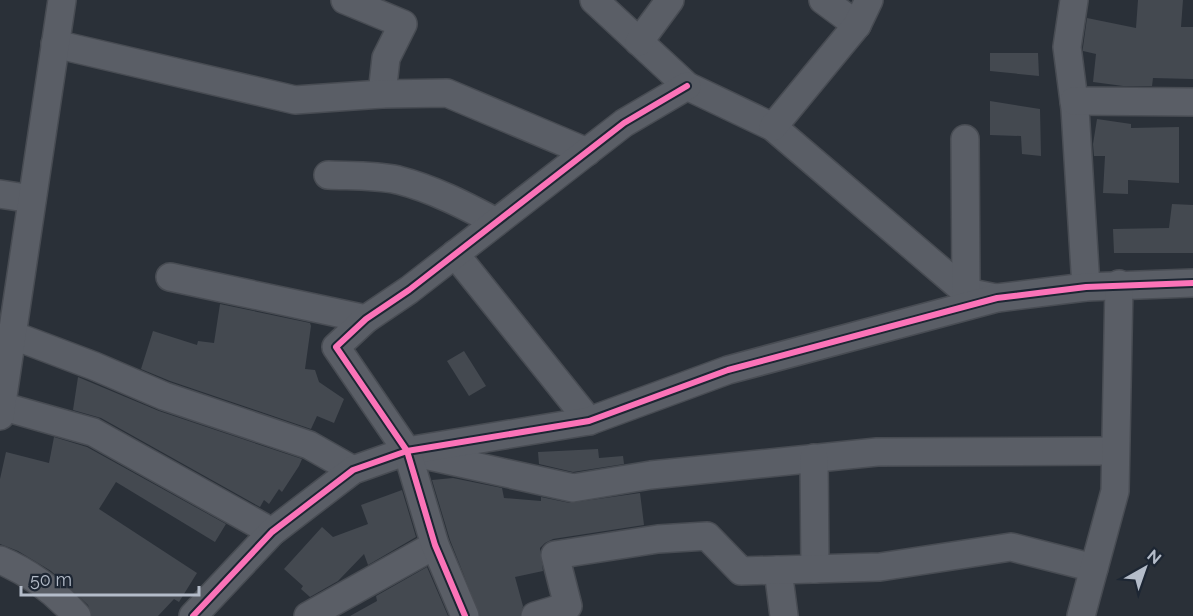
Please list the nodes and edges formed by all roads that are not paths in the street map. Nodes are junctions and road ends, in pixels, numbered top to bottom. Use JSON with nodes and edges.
{"nodes":[{"id":1,"x":62,"y":0,"type":"edge"},
{"id":2,"x":345,"y":0,"type":"edge"},
{"id":3,"x":594,"y":0,"type":"edge"},
{"id":4,"x":670,"y":0,"type":"edge"},
{"id":5,"x":823,"y":0,"type":"edge"},
{"id":6,"x":869,"y":0,"type":"edge"},
{"id":7,"x":1074,"y":0,"type":"edge"},
{"id":8,"x":857,"y":25,"type":"junction"},
{"id":9,"x":639,"y":42,"type":"junction"},
{"id":10,"x":55,"y":44,"type":"junction"},
{"id":11,"x":687,"y":86,"type":"junction"},
{"id":12,"x":382,"y":94,"type":"junction"},
{"id":13,"x":1074,"y":101,"type":"junction"},
{"id":14,"x":1193,"y":102,"type":"edge"},
{"id":15,"x":772,"y":127,"type":"junction"},
{"id":16,"x":965,"y":139,"type":"dead end"},
{"id":17,"x":587,"y":152,"type":"junction"},
{"id":18,"x":328,"y":175,"type":"dead end"},
{"id":19,"x":0,"y":194,"type":"edge"},
{"id":20,"x":32,"y":199,"type":"junction"},
{"id":21,"x":496,"y":222,"type":"junction"},
{"id":22,"x":455,"y":254,"type":"junction"},
{"id":23,"x":170,"y":277,"type":"dead end"},
{"id":24,"x":1193,"y":283,"type":"edge"},
{"id":25,"x":1119,"y":284,"type":"junction"},
{"id":26,"x":1086,"y":287,"type":"junction"},
{"id":27,"x":966,"y":292,"type":"junction"},
{"id":28,"x":997,"y":298,"type":"junction"},
{"id":29,"x":366,"y":319,"type":"junction"},
{"id":30,"x":12,"y":335,"type":"junction"},
{"id":31,"x":1,"y":411,"type":"edge"},
{"id":32,"x":589,"y":421,"type":"junction"},
{"id":33,"x":407,"y":451,"type":"junction"},
{"id":34,"x":1115,"y":451,"type":"junction"},
{"id":35,"x":814,"y":458,"type":"junction"},
{"id":36,"x":353,"y":470,"type":"junction"},
{"id":37,"x":272,"y":532,"type":"junction"},
{"id":38,"x":435,"y":545,"type":"junction"},
{"id":39,"x":0,"y":560,"type":"edge"},
{"id":40,"x":1094,"y":568,"type":"junction"},
{"id":41,"x":815,"y":569,"type":"junction"},
{"id":42,"x":778,"y":570,"type":"junction"},
{"id":43,"x":77,"y":616,"type":"edge"},
{"id":44,"x":194,"y":616,"type":"edge"},
{"id":45,"x":308,"y":616,"type":"edge"},
{"id":46,"x":465,"y":616,"type":"edge"},
{"id":47,"x":535,"y":616,"type":"edge"},
{"id":48,"x":784,"y":616,"type":"edge"},
{"id":49,"x":1081,"y":616,"type":"edge"}],
"edges":[{"from":1,"to":10,"type":"street"},
{"from":2,"to":12,"type":"street"},
{"from":3,"to":9,"type":"street"},
{"from":4,"to":9,"type":"street"},
{"from":5,"to":8,"type":"street"},
{"from":6,"to":8,"type":"street"},
{"from":7,"to":13,"type":"street"},
{"from":8,"to":15,"type":"street"},
{"from":9,"to":11,"type":"street"},
{"from":10,"to":12,"type":"street"},
{"from":10,"to":20,"type":"street"},
{"from":11,"to":15,"type":"street"},
{"from":11,"to":17,"type":"street"},
{"from":12,"to":17,"type":"street"},
{"from":13,"to":14,"type":"street"},
{"from":13,"to":26,"type":"street"},
{"from":15,"to":27,"type":"street"},
{"from":16,"to":27,"type":"street"},
{"from":17,"to":21,"type":"street"},
{"from":18,"to":21,"type":"street"},
{"from":19,"to":20,"type":"street"},
{"from":20,"to":30,"type":"street"},
{"from":21,"to":22,"type":"street"},
{"from":22,"to":29,"type":"street"},
{"from":22,"to":32,"type":"street"},
{"from":23,"to":29,"type":"street"},
{"from":24,"to":25,"type":"street"},
{"from":25,"to":26,"type":"street"},
{"from":25,"to":34,"type":"street"},
{"from":26,"to":28,"type":"street"},
{"from":27,"to":28,"type":"street"},
{"from":28,"to":32,"type":"street"},
{"from":29,"to":33,"type":"street"},
{"from":30,"to":31,"type":"street"},
{"from":30,"to":36,"type":"street"},
{"from":31,"to":37,"type":"street"},
{"from":32,"to":33,"type":"street"},
{"from":33,"to":35,"type":"street"},
{"from":33,"to":36,"type":"street"},
{"from":33,"to":38,"type":"street"},
{"from":34,"to":35,"type":"street"},
{"from":34,"to":40,"type":"street"},
{"from":35,"to":41,"type":"street"},
{"from":36,"to":37,"type":"street"},
{"from":37,"to":44,"type":"street"},
{"from":38,"to":45,"type":"street"},
{"from":38,"to":46,"type":"street"},
{"from":39,"to":43,"type":"street"},
{"from":40,"to":41,"type":"street"},
{"from":40,"to":49,"type":"street"},
{"from":41,"to":42,"type":"street"},
{"from":42,"to":47,"type":"street"},
{"from":42,"to":48,"type":"street"}]}
